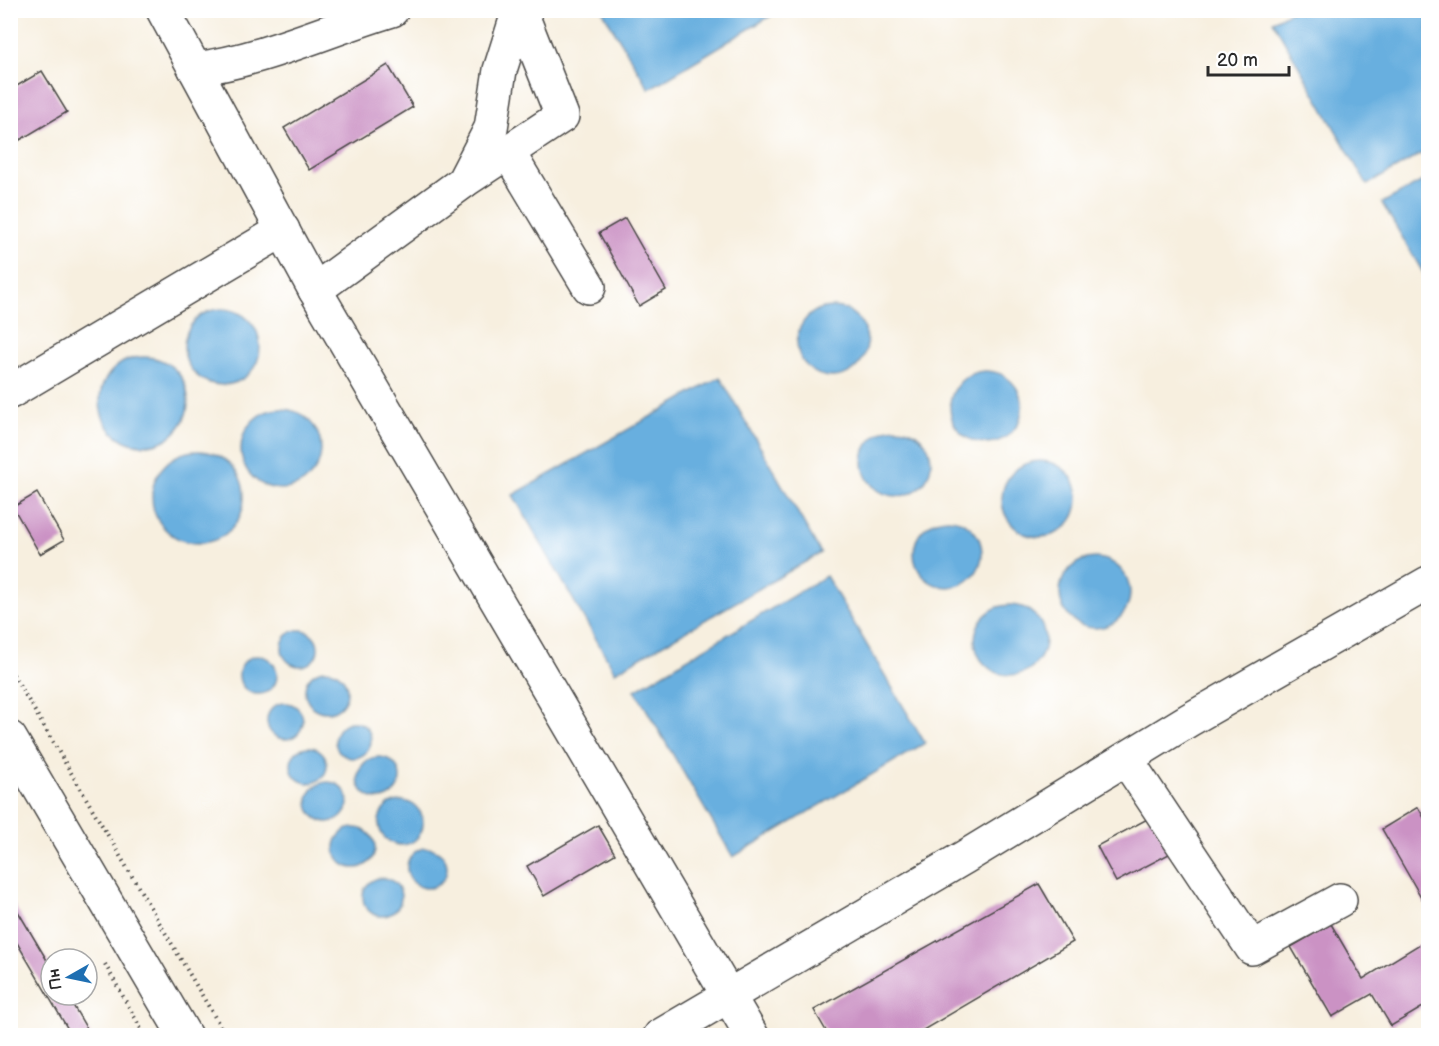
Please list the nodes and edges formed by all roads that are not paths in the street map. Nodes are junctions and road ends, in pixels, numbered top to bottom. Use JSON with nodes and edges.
{"nodes":[{"id":1,"x":163,"y":10,"type":"edge"},
{"id":2,"x":392,"y":10,"type":"edge"},
{"id":3,"x":519,"y":10,"type":"edge"},
{"id":4,"x":195,"y":69,"type":"junction"},
{"id":5,"x":508,"y":152,"type":"junction"},
{"id":6,"x":462,"y":182,"type":"junction"},
{"id":7,"x":283,"y":230,"type":"junction"},
{"id":8,"x":589,"y":287,"type":"dead end"},
{"id":9,"x":315,"y":290,"type":"junction"},
{"id":10,"x":14,"y":382,"type":"edge"},
{"id":11,"x":1428,"y":583,"type":"edge"},
{"id":12,"x":10,"y":738,"type":"edge"},
{"id":13,"x":1126,"y":759,"type":"junction"},
{"id":14,"x":1340,"y":900,"type":"dead end"},
{"id":15,"x":728,"y":995,"type":"junction"},
{"id":16,"x":185,"y":1035,"type":"edge"},
{"id":17,"x":660,"y":1035,"type":"edge"},
{"id":18,"x":752,"y":1035,"type":"edge"}],
"edges":[{"from":1,"to":4,"type":"main road"},
{"from":2,"to":4,"type":"main road"},
{"from":3,"to":5,"type":"main road"},
{"from":3,"to":6,"type":"main road"},
{"from":4,"to":7,"type":"main road"},
{"from":5,"to":6,"type":"main road"},
{"from":5,"to":8,"type":"main road"},
{"from":6,"to":9,"type":"main road"},
{"from":7,"to":9,"type":"main road"},
{"from":7,"to":10,"type":"main road"},
{"from":9,"to":15,"type":"main road"},
{"from":11,"to":13,"type":"main road"},
{"from":12,"to":16,"type":"main road"},
{"from":13,"to":14,"type":"main road"},
{"from":13,"to":15,"type":"main road"},
{"from":15,"to":17,"type":"main road"},
{"from":15,"to":18,"type":"main road"}]}
